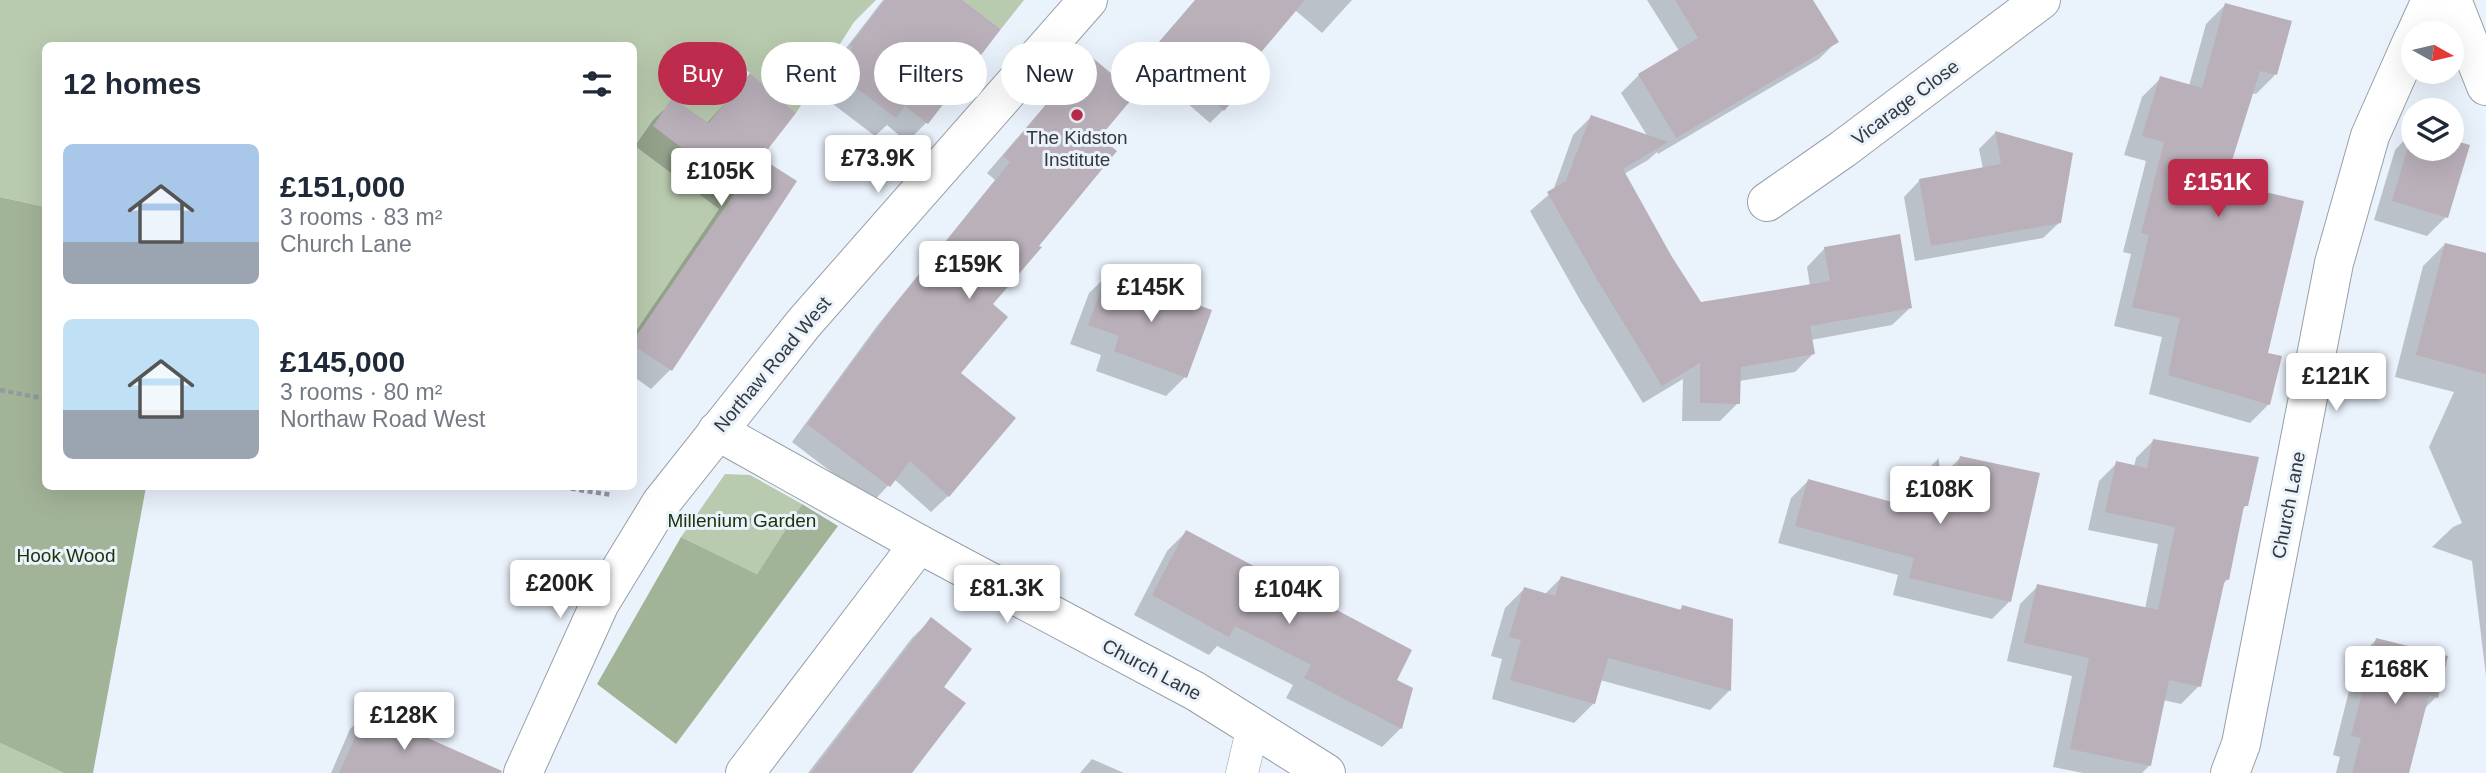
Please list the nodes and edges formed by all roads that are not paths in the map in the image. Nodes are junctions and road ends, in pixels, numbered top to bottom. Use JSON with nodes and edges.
{"nodes":[{"id":1,"x":1088,"y":0,"type":"edge"},
{"id":2,"x":2041,"y":0,"type":"edge"},
{"id":3,"x":2431,"y":0,"type":"edge"},
{"id":4,"x":2452,"y":0,"type":"edge"},
{"id":5,"x":2421,"y":21,"type":"edge"},
{"id":6,"x":2401,"y":66,"type":"edge"},
{"id":7,"x":2486,"y":86,"type":"edge"},
{"id":8,"x":1767,"y":202,"type":"dead end"},
{"id":9,"x":717,"y":431,"type":"junction"},
{"id":10,"x":919,"y":544,"type":"junction"},
{"id":11,"x":1253,"y":726,"type":"junction"},
{"id":12,"x":523,"y":773,"type":"edge"},
{"id":13,"x":745,"y":773,"type":"edge"},
{"id":14,"x":1241,"y":773,"type":"edge"},
{"id":15,"x":1326,"y":773,"type":"edge"},
{"id":16,"x":2230,"y":773,"type":"edge"}],
"edges":[{"from":1,"to":9,"type":"street","name":"Northaw Road West"},
{"from":2,"to":8,"type":"street","name":"Vicarage Close"},
{"from":3,"to":5,"type":"street"},
{"from":4,"to":7,"type":"street"},
{"from":6,"to":16,"type":"street","name":"Church Lane"},
{"from":9,"to":10,"type":"street","name":"Church Lane"},
{"from":9,"to":12,"type":"street","name":"Northaw Road West"},
{"from":10,"to":11,"type":"street","name":"Church Lane"},
{"from":10,"to":13,"type":"street"},
{"from":11,"to":14,"type":"lane"},
{"from":11,"to":15,"type":"street","name":"Church Lane"}]}
